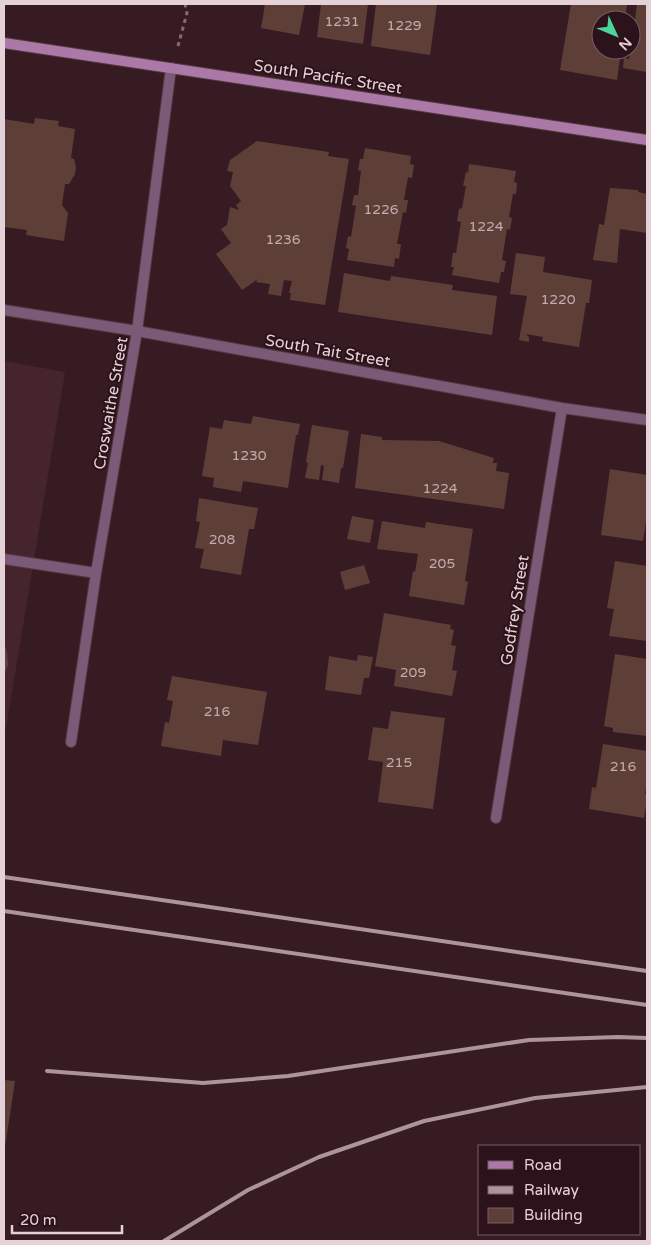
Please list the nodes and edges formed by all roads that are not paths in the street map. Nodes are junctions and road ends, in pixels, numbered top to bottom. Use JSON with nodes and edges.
{"nodes":[{"id":1,"x":4,"y":43,"type":"edge"},
{"id":2,"x":171,"y":68,"type":"junction"},
{"id":3,"x":647,"y":140,"type":"edge"},
{"id":4,"x":4,"y":310,"type":"edge"},
{"id":5,"x":137,"y":331,"type":"junction"},
{"id":6,"x":562,"y":408,"type":"junction"},
{"id":7,"x":647,"y":420,"type":"edge"},
{"id":8,"x":4,"y":559,"type":"edge"},
{"id":9,"x":96,"y":573,"type":"junction"},
{"id":10,"x":71,"y":742,"type":"dead end"},
{"id":11,"x":496,"y":818,"type":"dead end"}],
"edges":[{"from":1,"to":2,"type":"main road","name":"South Pacific Street"},
{"from":2,"to":3,"type":"main road","name":"South Pacific Street"},
{"from":2,"to":5,"type":"street","name":"Croswaithe Street"},
{"from":4,"to":5,"type":"street","name":"South Tait Street"},
{"from":5,"to":6,"type":"street","name":"South Tait Street"},
{"from":5,"to":9,"type":"street","name":"Croswaithe Street"},
{"from":6,"to":7,"type":"street","name":"South Tait Street"},
{"from":6,"to":11,"type":"street","name":"Godfrey Street"},
{"from":8,"to":9,"type":"street"},
{"from":9,"to":10,"type":"street","name":"Croswaithe Street"}]}
